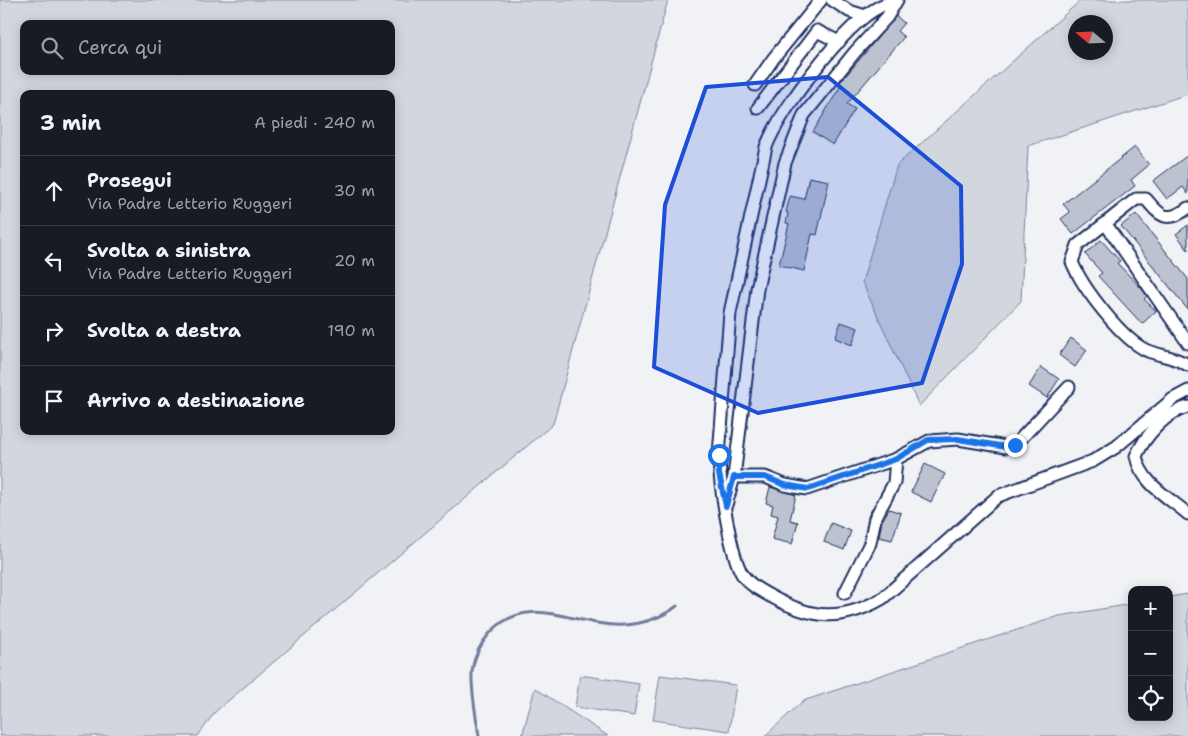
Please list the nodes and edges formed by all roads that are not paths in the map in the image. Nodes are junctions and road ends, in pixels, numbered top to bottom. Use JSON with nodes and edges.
{"nodes":[{"id":1,"x":822,"y":0,"type":"edge"},
{"id":2,"x":832,"y":0,"type":"edge"},
{"id":3,"x":897,"y":0,"type":"edge"},
{"id":4,"x":865,"y":16,"type":"junction"},
{"id":5,"x":839,"y":42,"type":"junction"},
{"id":6,"x":755,"y":85,"type":"dead end"},
{"id":7,"x":758,"y":108,"type":"dead end"},
{"id":8,"x":756,"y":191,"type":"junction"},
{"id":9,"x":777,"y":196,"type":"junction"},
{"id":10,"x":1188,"y":208,"type":"edge"},
{"id":11,"x":1105,"y":223,"type":"junction"},
{"id":12,"x":1188,"y":343,"type":"edge"},
{"id":13,"x":726,"y":355,"type":"junction"},
{"id":14,"x":749,"y":357,"type":"junction"},
{"id":15,"x":1188,"y":365,"type":"edge"},
{"id":16,"x":1069,"y":387,"type":"dead end"},
{"id":17,"x":1188,"y":391,"type":"edge"},
{"id":18,"x":1188,"y":407,"type":"edge"},
{"id":19,"x":896,"y":459,"type":"junction"},
{"id":20,"x":734,"y":477,"type":"junction"},
{"id":21,"x":726,"y":506,"type":"junction"},
{"id":22,"x":1188,"y":514,"type":"edge"},
{"id":23,"x":845,"y":593,"type":"dead end"}],
"edges":[{"from":1,"to":6,"type":"street"},
{"from":2,"to":4,"type":"street"},
{"from":3,"to":4,"type":"street"},
{"from":3,"to":9,"type":"street"},
{"from":4,"to":5,"type":"street"},
{"from":5,"to":7,"type":"street"},
{"from":5,"to":8,"type":"street"},
{"from":8,"to":9,"type":"street"},
{"from":8,"to":13,"type":"street"},
{"from":9,"to":14,"type":"street"},
{"from":10,"to":11,"type":"street"},
{"from":11,"to":12,"type":"street"},
{"from":11,"to":15,"type":"street"},
{"from":13,"to":14,"type":"street"},
{"from":13,"to":21,"type":"street"},
{"from":14,"to":20,"type":"street"},
{"from":16,"to":19,"type":"street"},
{"from":17,"to":21,"type":"street"},
{"from":18,"to":22,"type":"street"},
{"from":19,"to":20,"type":"street"},
{"from":19,"to":23,"type":"street"},
{"from":20,"to":21,"type":"street"}]}
